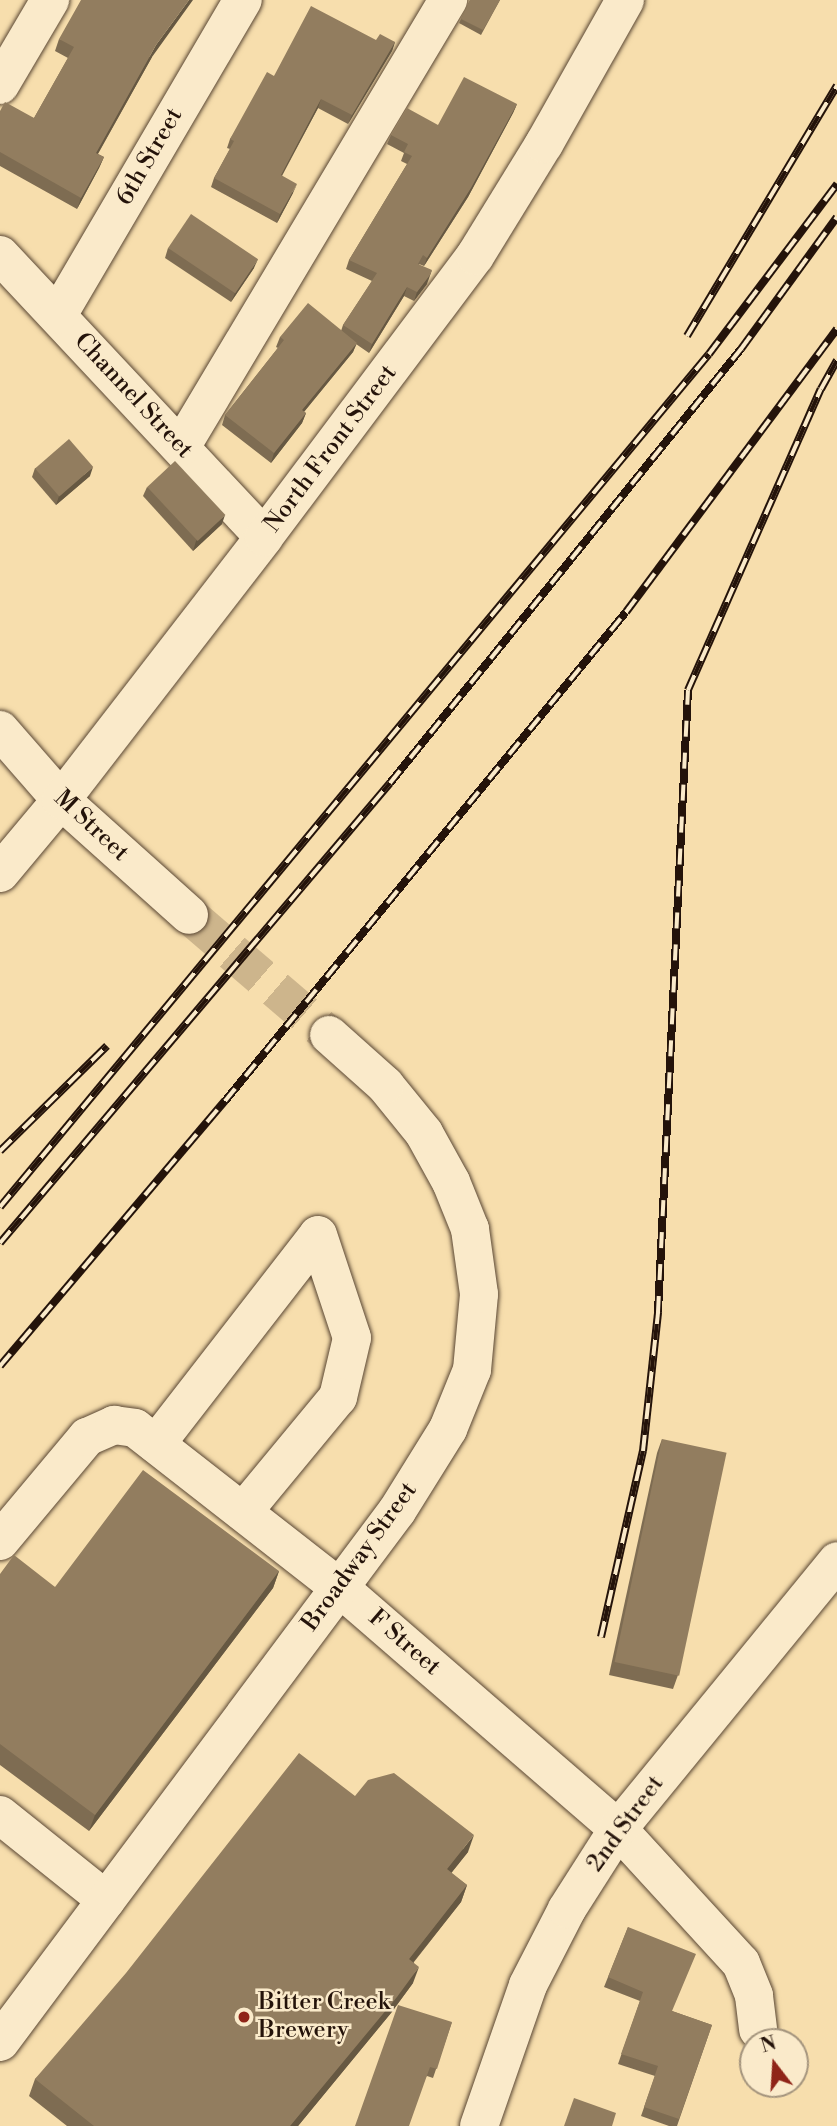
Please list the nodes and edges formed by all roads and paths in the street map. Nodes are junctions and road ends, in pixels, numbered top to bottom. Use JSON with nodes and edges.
{"nodes":[{"id":1,"x":50,"y":0,"type":"edge"},
{"id":2,"x":243,"y":0,"type":"edge"},
{"id":3,"x":449,"y":0,"type":"edge"},
{"id":4,"x":610,"y":5,"type":"edge"},
{"id":5,"x":0,"y":85,"type":"edge"},
{"id":6,"x":0,"y":255,"type":"edge"},
{"id":7,"x":58,"y":315,"type":"junction"},
{"id":8,"x":181,"y":447,"type":"junction"},
{"id":9,"x":264,"y":537,"type":"junction"},
{"id":10,"x":0,"y":730,"type":"edge"},
{"id":11,"x":61,"y":800,"type":"junction"},
{"id":12,"x":0,"y":873,"type":"edge"},
{"id":13,"x":189,"y":915,"type":"tunnel mouth"},
{"id":14,"x":329,"y":1035,"type":"tunnel mouth"},
{"id":15,"x":156,"y":1444,"type":"junction"},
{"id":16,"x":243,"y":1512,"type":"junction"},
{"id":17,"x":0,"y":1541,"type":"edge"},
{"id":18,"x":837,"y":1560,"type":"edge"},
{"id":19,"x":340,"y":1588,"type":"junction"},
{"id":20,"x":0,"y":1815,"type":"edge"},
{"id":21,"x":618,"y":1829,"type":"junction"},
{"id":22,"x":106,"y":1900,"type":"junction"},
{"id":23,"x":758,"y":2028,"type":"edge"},
{"id":24,"x":0,"y":2042,"type":"edge"},
{"id":25,"x":479,"y":2126,"type":"edge"}],
"edges":[{"from":1,"to":5,"type":"street"},
{"from":2,"to":7,"type":"street","name":"6th Street"},
{"from":3,"to":8,"type":"street"},
{"from":4,"to":9,"type":"street","name":"North Front Street"},
{"from":6,"to":7,"type":"street","name":"Channel Street"},
{"from":7,"to":8,"type":"street","name":"Channel Street"},
{"from":8,"to":9,"type":"street","name":"Channel Street"},
{"from":9,"to":11,"type":"street","name":"North Front Street"},
{"from":10,"to":11,"type":"street","name":"M Street"},
{"from":11,"to":12,"type":"street","name":"North Front Street"},
{"from":11,"to":13,"type":"street","name":"M Street"},
{"from":14,"to":19,"type":"street","name":"Broadway Street"},
{"from":15,"to":16,"type":"street","name":"F Street"},
{"from":15,"to":16,"type":"street"},
{"from":15,"to":17,"type":"street","name":"F Street"},
{"from":16,"to":19,"type":"street","name":"F Street"},
{"from":18,"to":21,"type":"street","name":"2nd Street"},
{"from":19,"to":21,"type":"street","name":"F Street"},
{"from":19,"to":22,"type":"street","name":"Broadway Street"},
{"from":20,"to":22,"type":"street"},
{"from":21,"to":23,"type":"street","name":"F Street"},
{"from":21,"to":25,"type":"street","name":"2nd Street"},
{"from":22,"to":24,"type":"street","name":"Broadway Street"}]}
